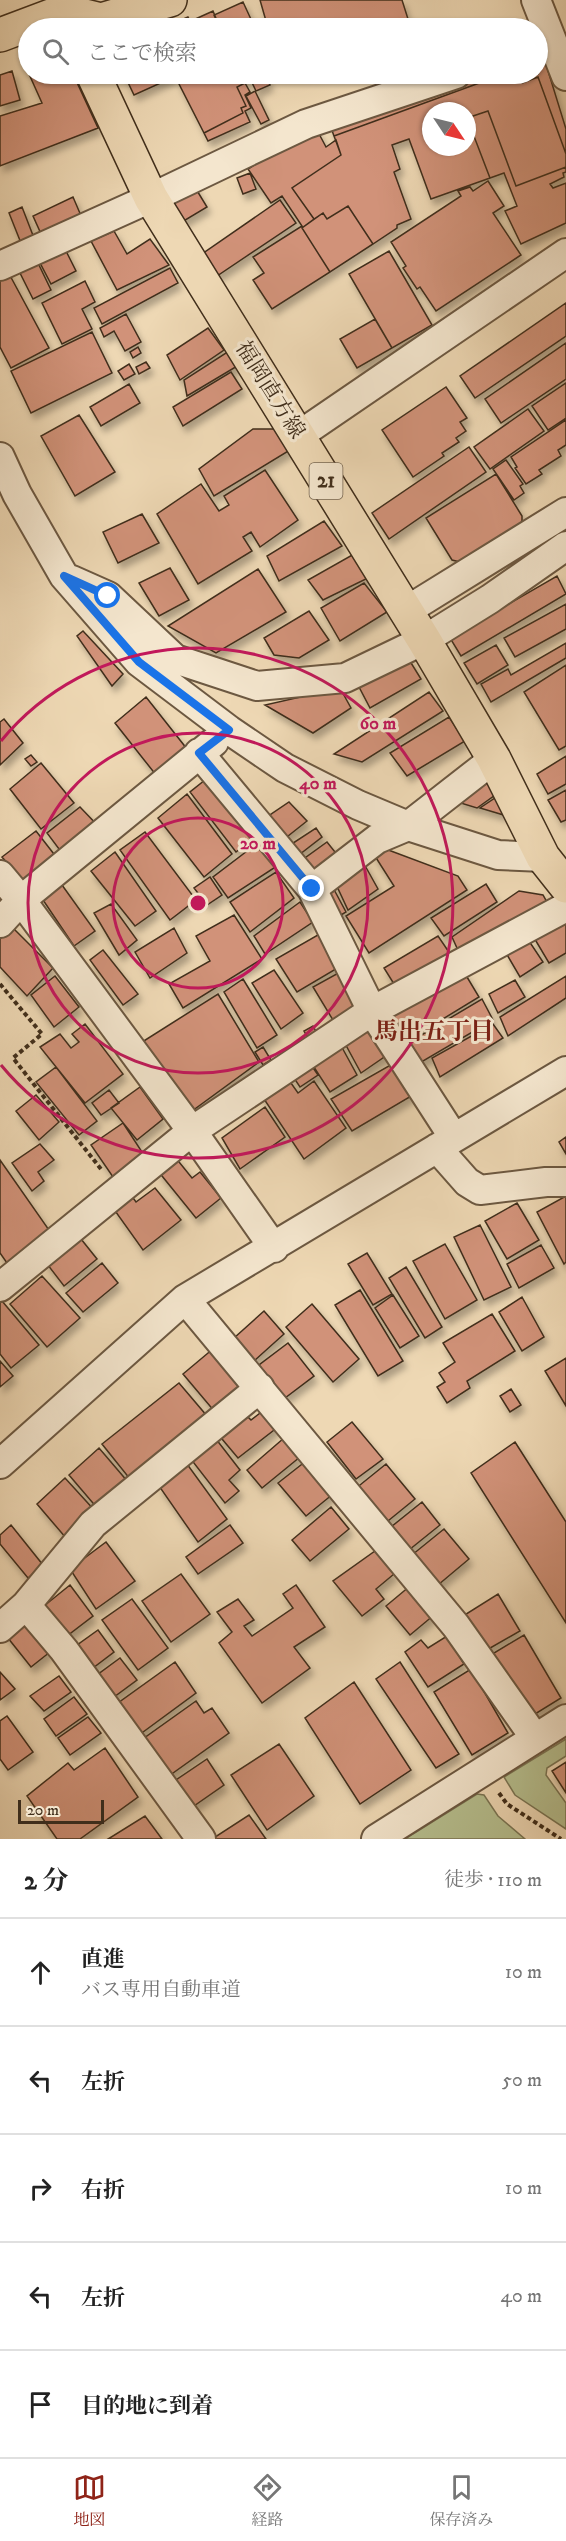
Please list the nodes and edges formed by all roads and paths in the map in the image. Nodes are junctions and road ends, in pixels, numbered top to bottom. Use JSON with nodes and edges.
{"nodes":[{"id":1,"x":170,"y":0,"type":"edge"},
{"id":2,"x":536,"y":0,"type":"edge"},
{"id":3,"x":65,"y":13,"type":"edge"},
{"id":4,"x":50,"y":18,"type":"edge"},
{"id":5,"x":91,"y":18,"type":"edge"},
{"id":6,"x":108,"y":18,"type":"edge"},
{"id":7,"x":540,"y":18,"type":"edge"},
{"id":8,"x":18,"y":29,"type":"edge"},
{"id":9,"x":0,"y":35,"type":"edge"},
{"id":10,"x":548,"y":46,"type":"edge"},
{"id":11,"x":566,"y":76,"type":"edge"},
{"id":12,"x":98,"y":84,"type":"edge"},
{"id":13,"x":426,"y":84,"type":"edge"},
{"id":14,"x":151,"y":198,"type":"junction"},
{"id":15,"x":566,"y":253,"type":"edge"},
{"id":16,"x":0,"y":266,"type":"edge"},
{"id":17,"x":298,"y":436,"type":"junction"},
{"id":18,"x":0,"y":457,"type":"edge"},
{"id":19,"x":566,"y":512,"type":"edge"},
{"id":20,"x":566,"y":546,"type":"edge"},
{"id":21,"x":64,"y":576,"type":"junction"},
{"id":22,"x":406,"y":611,"type":"junction"},
{"id":23,"x":424,"y":640,"type":"junction"},
{"id":24,"x":229,"y":730,"type":"junction"},
{"id":25,"x":199,"y":753,"type":"junction"},
{"id":26,"x":494,"y":759,"type":"junction"},
{"id":27,"x":408,"y":826,"type":"junction"},
{"id":28,"x":543,"y":857,"type":"junction"},
{"id":29,"x":0,"y":875,"type":"edge"},
{"id":30,"x":566,"y":886,"type":"edge"},
{"id":31,"x":312,"y":889,"type":"junction"},
{"id":32,"x":21,"y":900,"type":"junction"},
{"id":33,"x":566,"y":907,"type":"edge"},
{"id":34,"x":0,"y":923,"type":"edge"},
{"id":35,"x":0,"y":984,"type":"edge"},
{"id":36,"x":372,"y":1011,"type":"junction"},
{"id":37,"x":566,"y":1071,"type":"edge"},
{"id":38,"x":192,"y":1131,"type":"junction"},
{"id":39,"x":446,"y":1143,"type":"junction"},
{"id":40,"x":566,"y":1182,"type":"edge"},
{"id":41,"x":118,"y":1191,"type":"junction"},
{"id":42,"x":274,"y":1248,"type":"junction"},
{"id":43,"x":0,"y":1287,"type":"edge"},
{"id":44,"x":185,"y":1299,"type":"junction"},
{"id":45,"x":260,"y":1388,"type":"junction"},
{"id":46,"x":0,"y":1464,"type":"edge"},
{"id":47,"x":26,"y":1605,"type":"junction"},
{"id":48,"x":0,"y":1628,"type":"edge"},
{"id":49,"x":566,"y":1719,"type":"edge"},
{"id":50,"x":535,"y":1738,"type":"junction"},
{"id":51,"x":484,"y":1771,"type":"junction"},
{"id":52,"x":201,"y":1839,"type":"edge"},
{"id":53,"x":376,"y":1839,"type":"edge"},
{"id":54,"x":561,"y":1839,"type":"edge"}],
"edges":[{"from":1,"to":6,"type":"main road"},
{"from":2,"to":7,"type":"street"},
{"from":3,"to":4,"type":"main road"},
{"from":3,"to":5,"type":"main road"},
{"from":8,"to":9,"type":"main road"},
{"from":10,"to":11,"type":"street"},
{"from":12,"to":14,"type":"main road","name":"福岡直方線","number":"21"},
{"from":13,"to":14,"type":"street"},
{"from":14,"to":16,"type":"street"},
{"from":14,"to":17,"type":"main road","name":"福岡直方線","number":"21"},
{"from":15,"to":17,"type":"street"},
{"from":17,"to":22,"type":"main road","name":"福岡直方線","number":"21"},
{"from":18,"to":21,"type":"street"},
{"from":19,"to":22,"type":"street"},
{"from":20,"to":23,"type":"street"},
{"from":21,"to":23,"type":"street"},
{"from":21,"to":24,"type":"street"},
{"from":22,"to":23,"type":"main road","name":"福岡直方線","number":"21"},
{"from":23,"to":26,"type":"main road","name":"福岡直方線","number":"21"},
{"from":24,"to":25,"type":"street"},
{"from":24,"to":27,"type":"street"},
{"from":25,"to":31,"type":"street"},
{"from":25,"to":32,"type":"street"},
{"from":26,"to":27,"type":"street"},
{"from":26,"to":28,"type":"main road","name":"福岡直方線","number":"21"},
{"from":27,"to":28,"type":"street"},
{"from":27,"to":31,"type":"street"},
{"from":28,"to":30,"type":"main road","name":"福岡直方線","number":"21"},
{"from":29,"to":32,"type":"street"},
{"from":31,"to":36,"type":"street"},
{"from":32,"to":34,"type":"street"},
{"from":32,"to":38,"type":"street"},
{"from":33,"to":36,"type":"street"},
{"from":35,"to":41,"type":"path"},
{"from":36,"to":38,"type":"street"},
{"from":36,"to":39,"type":"street"},
{"from":37,"to":39,"type":"street"},
{"from":38,"to":41,"type":"street"},
{"from":38,"to":42,"type":"street"},
{"from":39,"to":40,"type":"street"},
{"from":39,"to":42,"type":"street"},
{"from":41,"to":43,"type":"street"},
{"from":42,"to":44,"type":"street"},
{"from":44,"to":45,"type":"street"},
{"from":44,"to":46,"type":"street"},
{"from":45,"to":47,"type":"street"},
{"from":45,"to":50,"type":"street"},
{"from":47,"to":48,"type":"street"},
{"from":47,"to":52,"type":"street"},
{"from":49,"to":50,"type":"street"},
{"from":50,"to":51,"type":"street"},
{"from":51,"to":53,"type":"street"},
{"from":51,"to":54,"type":"path"}]}
